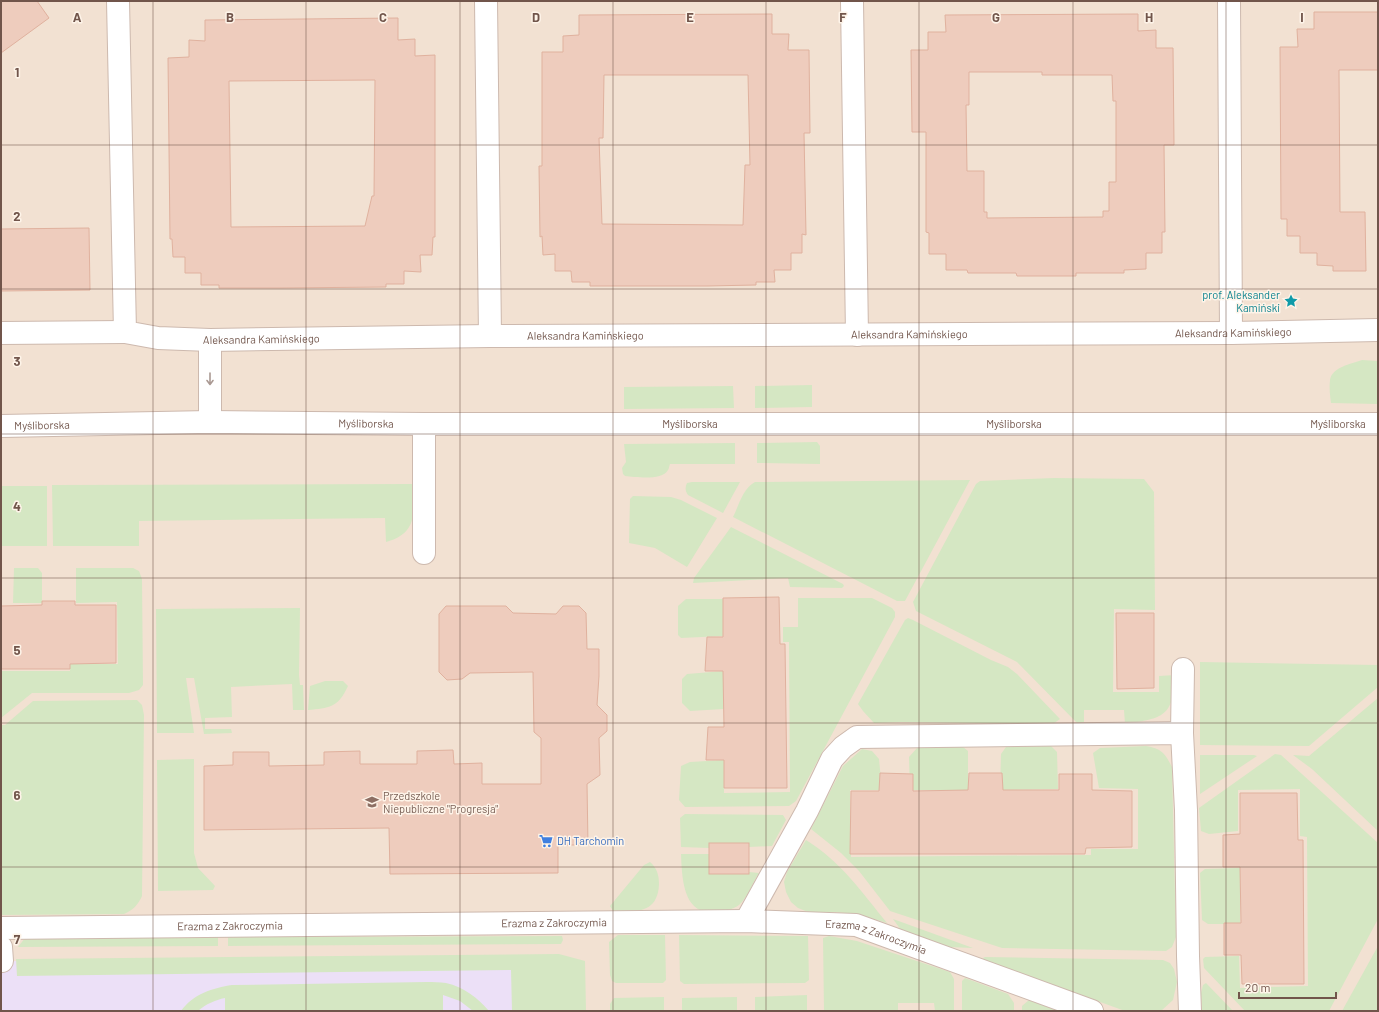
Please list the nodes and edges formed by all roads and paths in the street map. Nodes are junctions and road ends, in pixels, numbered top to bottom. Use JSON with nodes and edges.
{"nodes":[{"id":1,"x":118,"y":1,"type":"edge"},
{"id":2,"x":486,"y":1,"type":"edge"},
{"id":3,"x":854,"y":1,"type":"edge"},
{"id":4,"x":1229,"y":1,"type":"edge"},
{"id":5,"x":1378,"y":330,"type":"edge"},
{"id":6,"x":125,"y":332,"type":"junction"},
{"id":7,"x":1,"y":333,"type":"edge"},
{"id":8,"x":1231,"y":333,"type":"junction"},
{"id":9,"x":857,"y":335,"type":"junction"},
{"id":10,"x":490,"y":336,"type":"junction"},
{"id":11,"x":210,"y":340,"type":"junction"},
{"id":12,"x":210,"y":422,"type":"junction"},
{"id":13,"x":424,"y":424,"type":"junction"},
{"id":14,"x":1378,"y":424,"type":"edge"},
{"id":15,"x":1,"y":426,"type":"edge"},
{"id":16,"x":424,"y":553,"type":"dead end"},
{"id":17,"x":1183,"y":669,"type":"dead end"},
{"id":18,"x":1182,"y":733,"type":"junction"},
{"id":19,"x":746,"y":921,"type":"junction"},
{"id":20,"x":1,"y":928,"type":"edge"},
{"id":21,"x":1,"y":947,"type":"edge"},
{"id":22,"x":2,"y":961,"type":"edge"},
{"id":23,"x":1092,"y":1011,"type":"edge"},
{"id":24,"x":1190,"y":1011,"type":"edge"}],
"edges":[{"from":1,"to":6,"type":"street"},
{"from":2,"to":10,"type":"street"},
{"from":3,"to":9,"type":"street"},
{"from":4,"to":8,"type":"street"},
{"from":5,"to":8,"type":"street","name":"Aleksandra Kamińskiego"},
{"from":6,"to":7,"type":"street","name":"Aleksandra Kamińskiego"},
{"from":6,"to":11,"type":"street","name":"Aleksandra Kamińskiego"},
{"from":8,"to":9,"type":"street","name":"Aleksandra Kamińskiego"},
{"from":9,"to":10,"type":"street","name":"Aleksandra Kamińskiego"},
{"from":10,"to":11,"type":"street","name":"Aleksandra Kamińskiego"},
{"from":11,"to":12,"type":"street","one_way":true},
{"from":12,"to":13,"type":"street","name":"Myśliborska"},
{"from":12,"to":15,"type":"street","name":"Myśliborska"},
{"from":13,"to":14,"type":"street","name":"Myśliborska"},
{"from":13,"to":16,"type":"street"},
{"from":17,"to":18,"type":"street"},
{"from":18,"to":19,"type":"street"},
{"from":18,"to":24,"type":"street"},
{"from":19,"to":20,"type":"street","name":"Erazma z Zakroczymia"},
{"from":19,"to":23,"type":"street","name":"Erazma z Zakroczymia"},
{"from":21,"to":22,"type":"street"}]}
